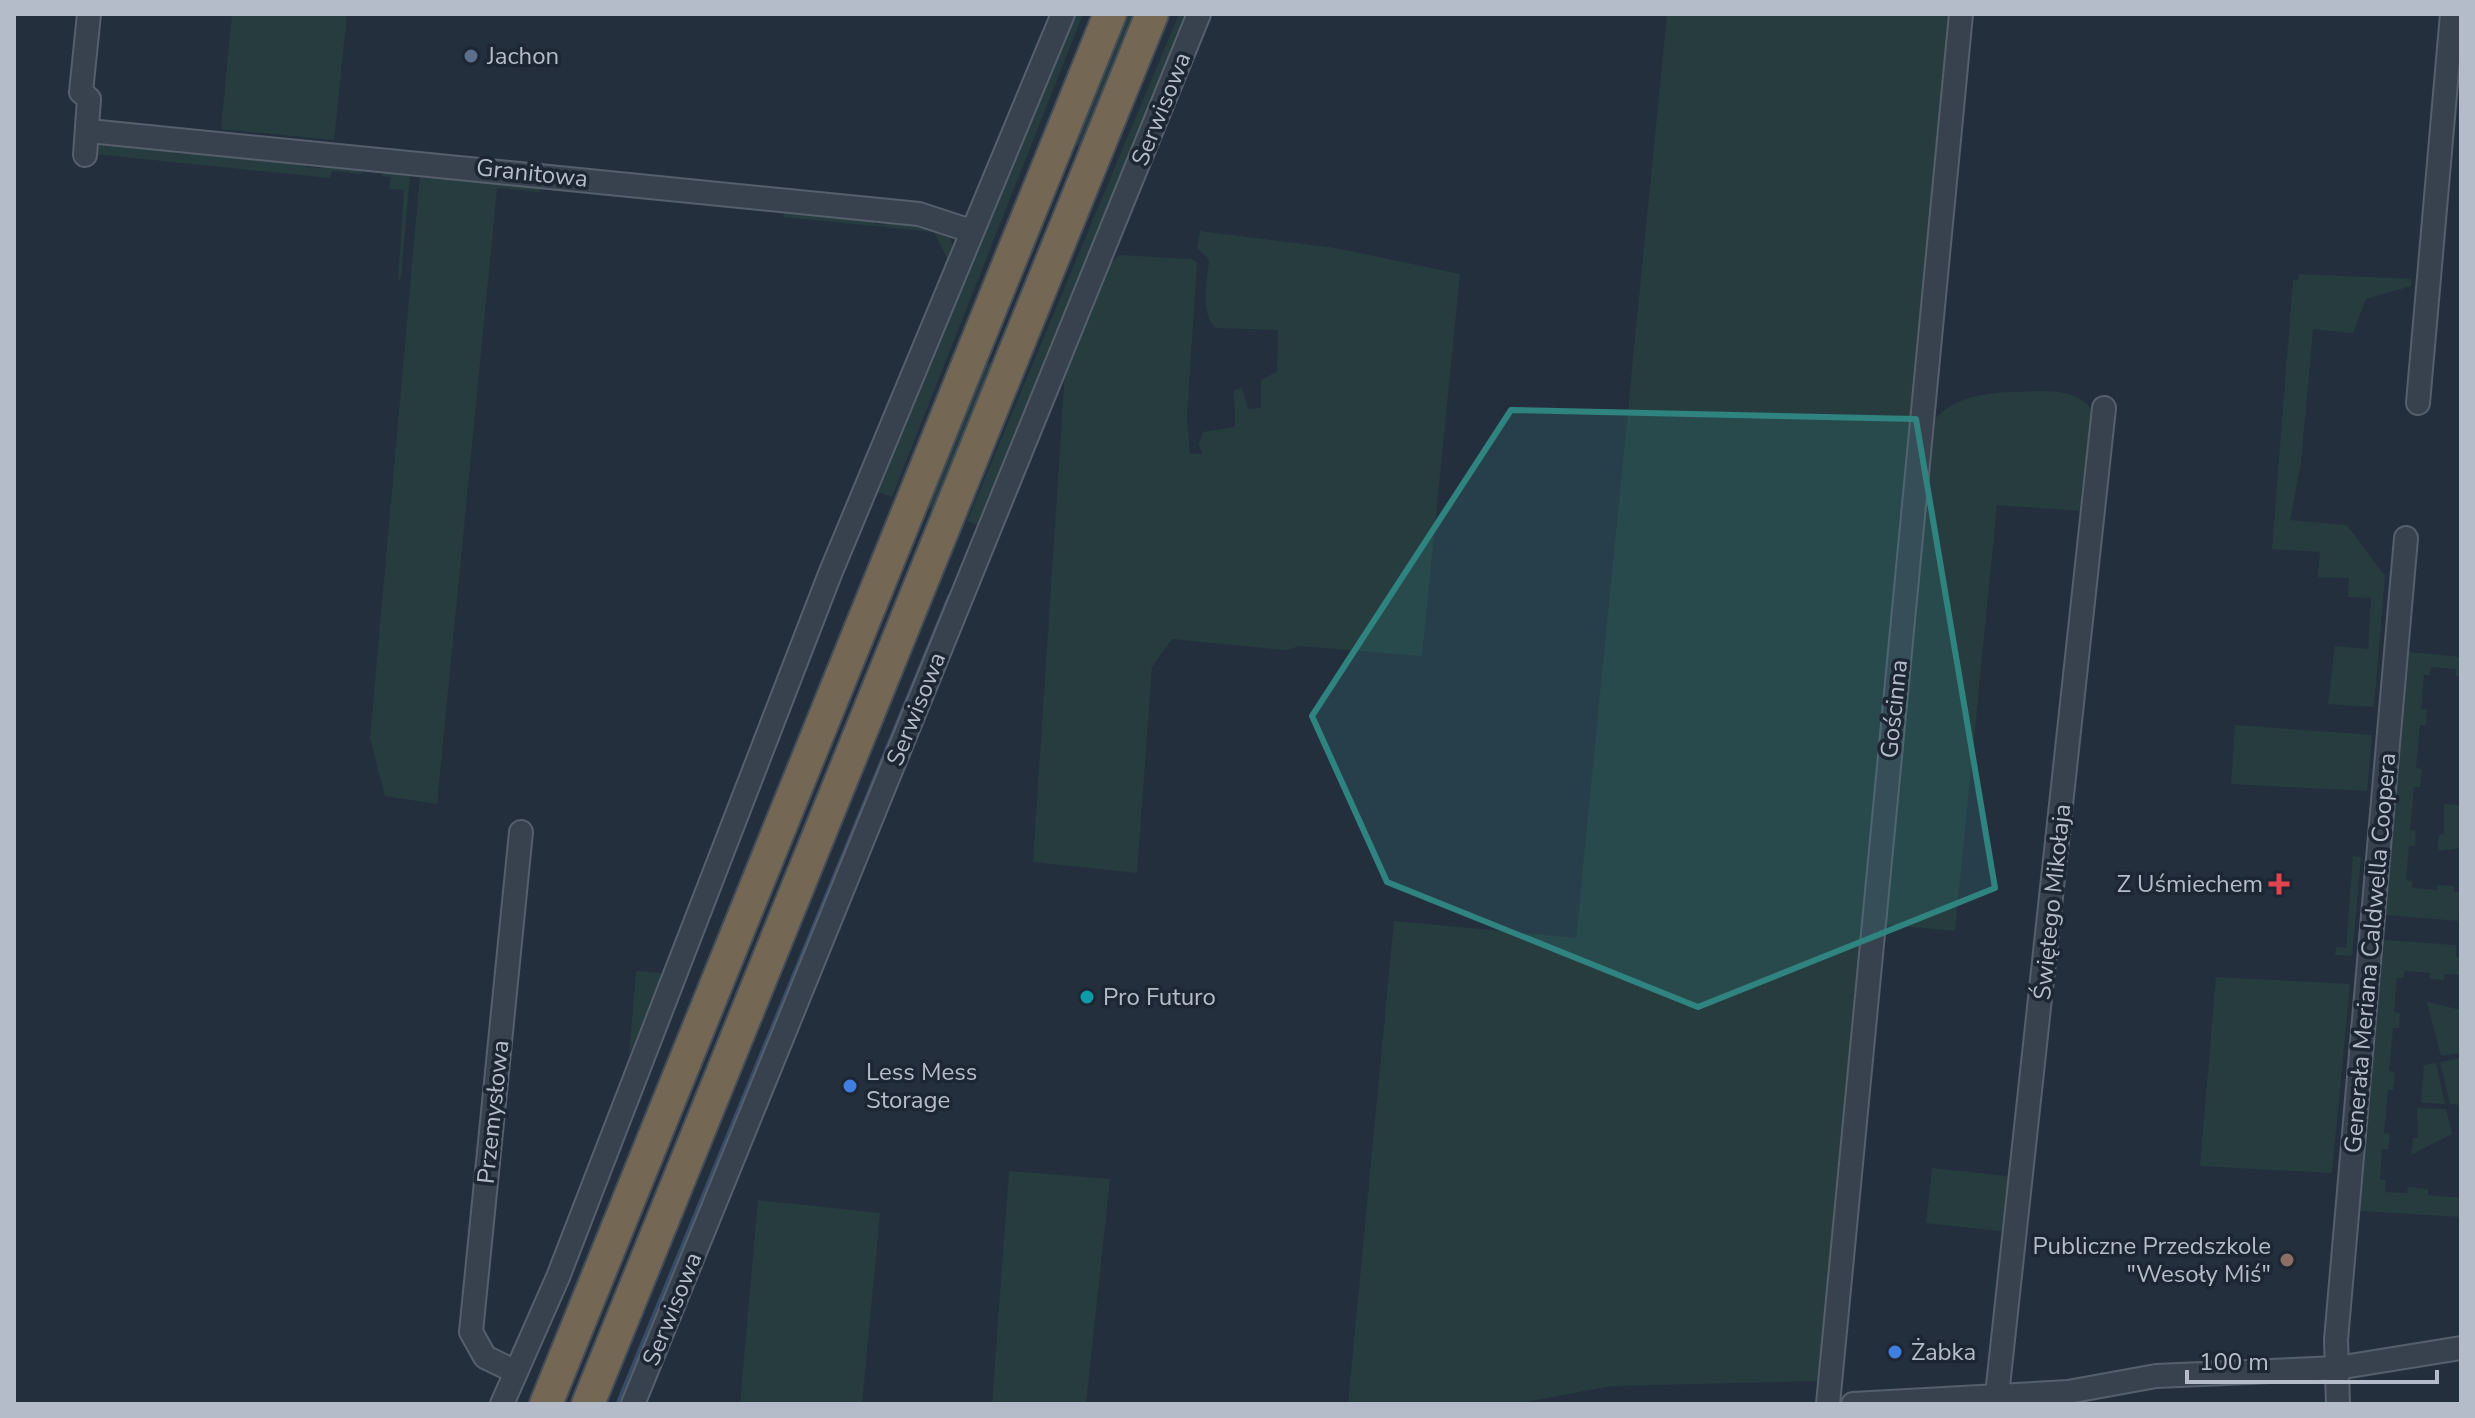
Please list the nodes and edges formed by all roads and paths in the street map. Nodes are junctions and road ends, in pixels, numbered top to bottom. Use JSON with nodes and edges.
{"nodes":[{"id":1,"x":89,"y":14,"type":"edge"},
{"id":2,"x":1063,"y":14,"type":"edge"},
{"id":3,"x":1110,"y":14,"type":"edge"},
{"id":4,"x":1152,"y":14,"type":"edge"},
{"id":5,"x":1199,"y":14,"type":"edge"},
{"id":6,"x":1961,"y":14,"type":"edge"},
{"id":7,"x":2452,"y":14,"type":"edge"},
{"id":8,"x":2452,"y":117,"type":"edge"},
{"id":9,"x":89,"y":131,"type":"junction"},
{"id":10,"x":85,"y":155,"type":"dead end"},
{"id":11,"x":971,"y":231,"type":"junction"},
{"id":12,"x":2418,"y":403,"type":"dead end"},
{"id":13,"x":2104,"y":408,"type":"dead end"},
{"id":14,"x":2406,"y":538,"type":"dead end"},
{"id":15,"x":521,"y":832,"type":"dead end"},
{"id":16,"x":2461,"y":1348,"type":"edge"},
{"id":17,"x":2337,"y":1368,"type":"junction"},
{"id":18,"x":514,"y":1371,"type":"junction"},
{"id":19,"x":1997,"y":1395,"type":"junction"},
{"id":20,"x":502,"y":1404,"type":"edge"},
{"id":21,"x":546,"y":1404,"type":"edge"},
{"id":22,"x":588,"y":1404,"type":"edge"},
{"id":23,"x":633,"y":1404,"type":"edge"},
{"id":24,"x":1828,"y":1404,"type":"edge"},
{"id":25,"x":1853,"y":1404,"type":"edge"},
{"id":26,"x":2338,"y":1404,"type":"edge"}],
"edges":[{"from":1,"to":9,"type":"street"},
{"from":2,"to":11,"type":"street"},
{"from":3,"to":21,"type":"highway"},
{"from":4,"to":22,"type":"highway"},
{"from":5,"to":23,"type":"street","name":"Serwisowa"},
{"from":6,"to":24,"type":"street","name":"Gościnna"},
{"from":7,"to":8,"type":"street"},
{"from":8,"to":12,"type":"street"},
{"from":9,"to":10,"type":"street"},
{"from":9,"to":11,"type":"street","name":"Granitowa"},
{"from":11,"to":18,"type":"street"},
{"from":13,"to":19,"type":"street","name":"Świętego Mikołaja"},
{"from":14,"to":17,"type":"street","name":"Generała Meriana Caldwella Coopera"},
{"from":15,"to":18,"type":"street","name":"Przemysłowa"},
{"from":16,"to":17,"type":"street"},
{"from":17,"to":19,"type":"street"},
{"from":17,"to":26,"type":"street","name":"Generała Meriana Caldwella Coopera"},
{"from":18,"to":20,"type":"street"},
{"from":19,"to":25,"type":"street"}]}
